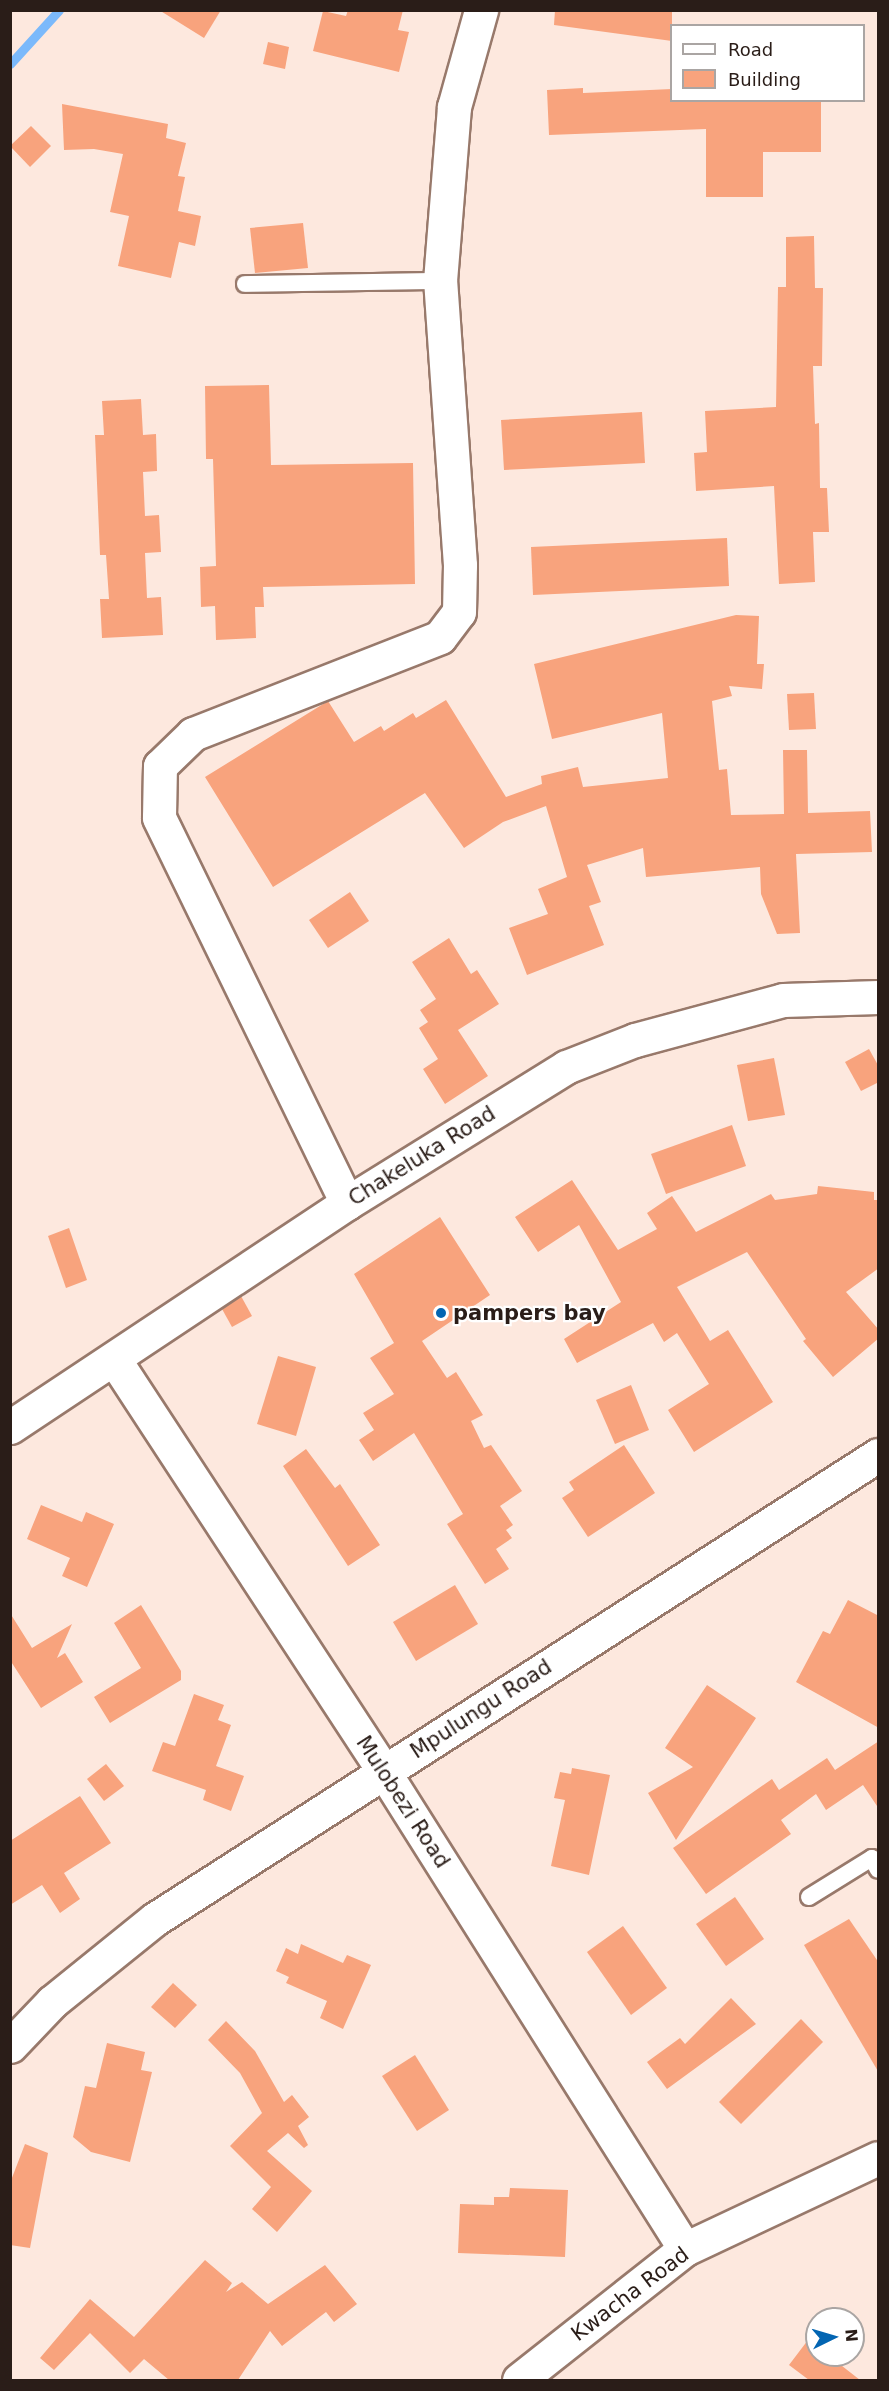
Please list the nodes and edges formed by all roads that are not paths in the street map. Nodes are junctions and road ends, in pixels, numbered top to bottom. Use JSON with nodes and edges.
{"nodes":[{"id":1,"x":481,"y":10,"type":"edge"},
{"id":2,"x":440,"y":281,"type":"junction"},
{"id":3,"x":244,"y":284,"type":"dead end"},
{"id":4,"x":879,"y":997,"type":"edge"},
{"id":5,"x":347,"y":1203,"type":"junction"},
{"id":6,"x":114,"y":1359,"type":"junction"},
{"id":7,"x":10,"y":1427,"type":"edge"},
{"id":8,"x":879,"y":1455,"type":"edge"},
{"id":9,"x":384,"y":1772,"type":"junction"},
{"id":10,"x":879,"y":1870,"type":"edge"},
{"id":11,"x":808,"y":1897,"type":"dead end"},
{"id":12,"x":10,"y":2046,"type":"edge"},
{"id":13,"x":879,"y":2158,"type":"edge"},
{"id":14,"x":685,"y":2249,"type":"junction"},
{"id":15,"x":519,"y":2380,"type":"edge"}],
"edges":[{"from":1,"to":2,"type":"street"},
{"from":2,"to":3,"type":"lane"},
{"from":2,"to":5,"type":"street"},
{"from":4,"to":5,"type":"street","name":"Chakeluka Road"},
{"from":5,"to":6,"type":"street","name":"Chakeluka Road"},
{"from":6,"to":7,"type":"street","name":"Chakeluka Road"},
{"from":6,"to":9,"type":"street","name":"Mulobezi Road"},
{"from":8,"to":9,"type":"street","name":"Mpulungu Road"},
{"from":9,"to":12,"type":"street","name":"Mpulungu Road"},
{"from":9,"to":14,"type":"street","name":"Mulobezi Road"},
{"from":10,"to":11,"type":"lane"},
{"from":13,"to":14,"type":"street","name":"Kwacha Road"},
{"from":14,"to":15,"type":"street","name":"Kwacha Road"}]}
